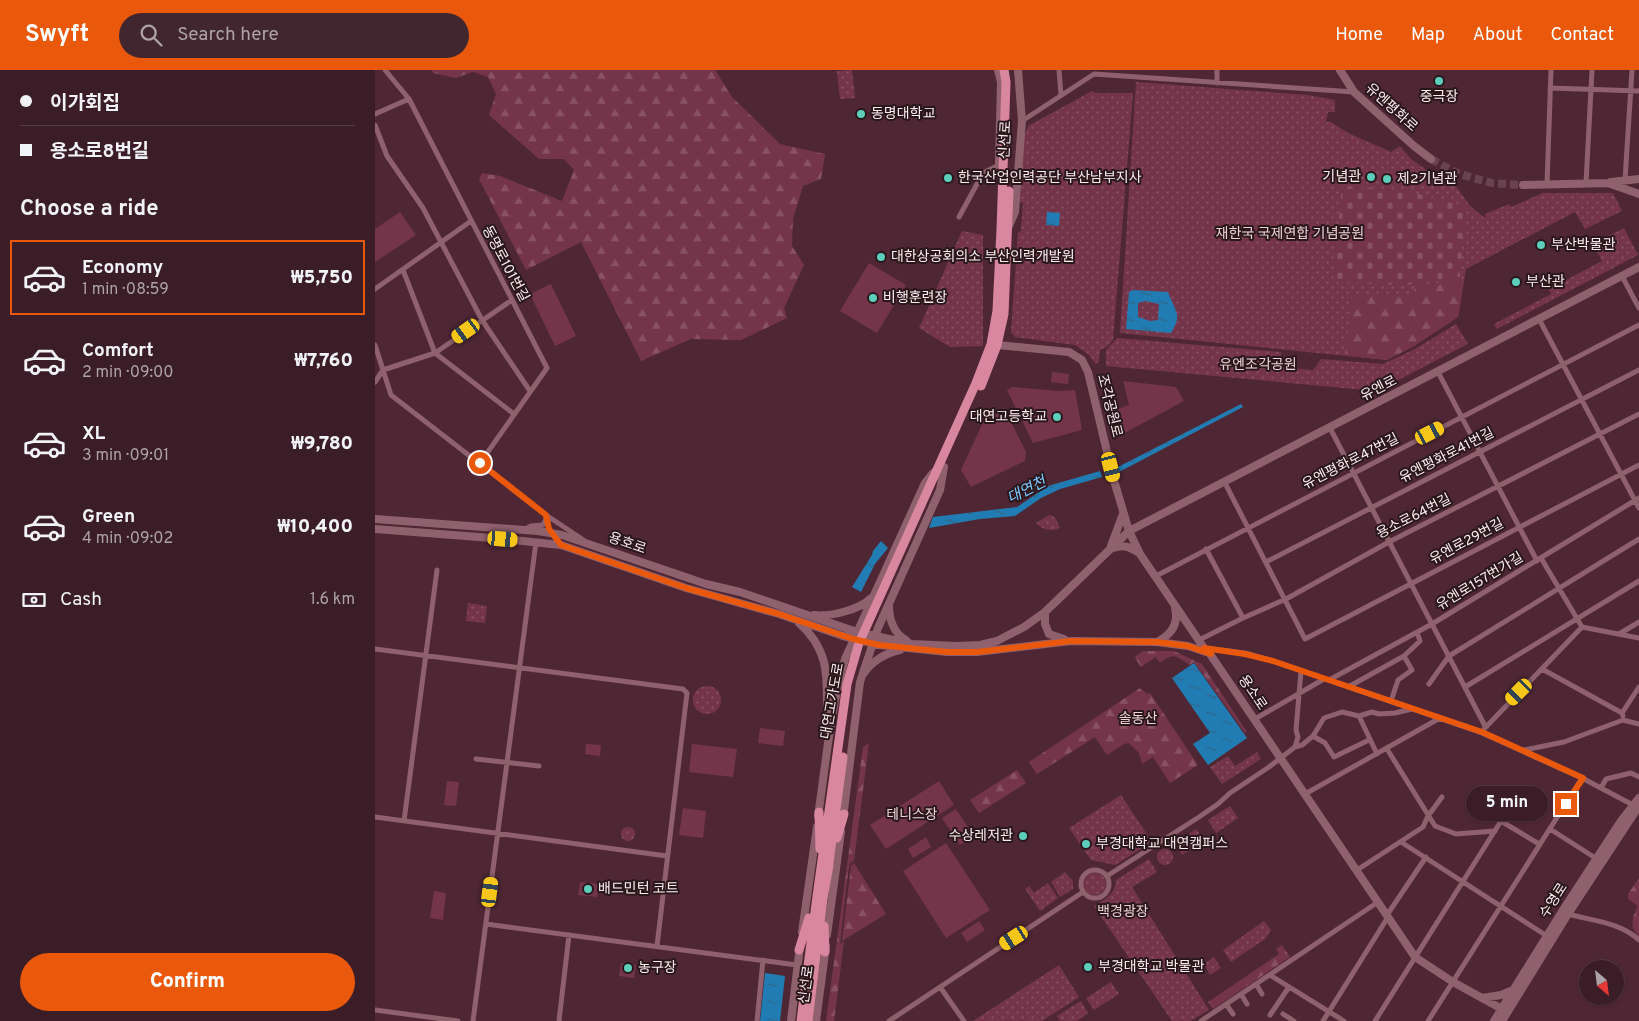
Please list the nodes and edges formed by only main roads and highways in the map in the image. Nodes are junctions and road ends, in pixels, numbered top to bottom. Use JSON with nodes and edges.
{"nodes":[{"id":1,"x":998,"y":70,"type":"edge"},
{"id":2,"x":1004,"y":70,"type":"edge"},
{"id":3,"x":1009,"y":70,"type":"edge"},
{"id":4,"x":1018,"y":70,"type":"edge"},
{"id":5,"x":1340,"y":70,"type":"edge"},
{"id":6,"x":1431,"y":159,"type":"tunnel mouth"},
{"id":7,"x":1639,"y":178,"type":"edge"},
{"id":8,"x":1608,"y":183,"type":"junction"},
{"id":9,"x":1523,"y":185,"type":"tunnel mouth"},
{"id":10,"x":1639,"y":194,"type":"edge"},
{"id":11,"x":1004,"y":230,"type":"junction"},
{"id":12,"x":1639,"y":267,"type":"edge"},
{"id":13,"x":997,"y":345,"type":"junction"},
{"id":14,"x":941,"y":467,"type":"junction"},
{"id":15,"x":1123,"y":514,"type":"junction"},
{"id":16,"x":375,"y":519,"type":"edge"},
{"id":17,"x":375,"y":530,"type":"edge"},
{"id":18,"x":1129,"y":532,"type":"junction"},
{"id":19,"x":1111,"y":548,"type":"junction"},
{"id":20,"x":1141,"y":554,"type":"junction"},
{"id":21,"x":669,"y":571,"type":"junction"},
{"id":22,"x":652,"y":576,"type":"junction"},
{"id":23,"x":706,"y":584,"type":"junction"},
{"id":24,"x":686,"y":588,"type":"junction"},
{"id":25,"x":874,"y":595,"type":"junction"},
{"id":26,"x":889,"y":603,"type":"junction"},
{"id":27,"x":1175,"y":604,"type":"junction"},
{"id":28,"x":1045,"y":612,"type":"junction"},
{"id":29,"x":802,"y":613,"type":"junction"},
{"id":30,"x":836,"y":613,"type":"junction"},
{"id":31,"x":796,"y":620,"type":"junction"},
{"id":32,"x":846,"y":629,"type":"junction"},
{"id":33,"x":858,"y":636,"type":"junction"},
{"id":34,"x":874,"y":640,"type":"junction"},
{"id":35,"x":1071,"y":641,"type":"junction"},
{"id":36,"x":1157,"y":642,"type":"junction"},
{"id":37,"x":909,"y":646,"type":"junction"},
{"id":38,"x":1211,"y":654,"type":"junction"},
{"id":39,"x":860,"y":682,"type":"junction"},
{"id":40,"x":827,"y":740,"type":"junction"},
{"id":41,"x":1639,"y":798,"type":"edge"},
{"id":42,"x":1636,"y":806,"type":"edge"},
{"id":43,"x":819,"y":812,"type":"junction"},
{"id":44,"x":836,"y":813,"type":"junction"},
{"id":45,"x":824,"y":869,"type":"junction"},
{"id":46,"x":820,"y":898,"type":"junction"},
{"id":47,"x":799,"y":950,"type":"junction"},
{"id":48,"x":825,"y":952,"type":"junction"},
{"id":49,"x":1515,"y":989,"type":"junction"},
{"id":50,"x":1482,"y":998,"type":"junction"},
{"id":51,"x":1502,"y":1009,"type":"junction"},
{"id":52,"x":791,"y":1021,"type":"edge"},
{"id":53,"x":801,"y":1021,"type":"edge"},
{"id":54,"x":808,"y":1021,"type":"edge"},
{"id":55,"x":816,"y":1021,"type":"edge"},
{"id":56,"x":1494,"y":1021,"type":"edge"},
{"id":57,"x":1501,"y":1021,"type":"edge"}],
"edges":[{"from":1,"to":11,"type":"main road"},
{"from":2,"to":11,"type":"highway"},
{"from":3,"to":11,"type":"highway","name":"신선로"},
{"from":4,"to":11,"type":"main road","name":"신선로"},
{"from":5,"to":6,"type":"main road","name":"유엔평화로"},
{"from":7,"to":8,"type":"main road"},
{"from":8,"to":9,"type":"main road"},
{"from":8,"to":10,"type":"main road"},
{"from":11,"to":13,"type":"highway"},
{"from":11,"to":14,"type":"highway"},
{"from":12,"to":18,"type":"main road","name":"유엔로"},
{"from":13,"to":14,"type":"highway"},
{"from":13,"to":15,"type":"main road","name":"조각공원로"},
{"from":14,"to":25,"type":"main road"},
{"from":14,"to":26,"type":"main road","name":"신선로"},
{"from":14,"to":44,"type":"highway","name":"대연고가도로"},
{"from":15,"to":18,"type":"main road","name":"조각공원로"},
{"from":15,"to":19,"type":"main road"},
{"from":16,"to":21,"type":"main road","name":"용호로"},
{"from":17,"to":22,"type":"main road","name":"용호로"},
{"from":18,"to":19,"type":"main road","name":"유엔로"},
{"from":18,"to":20,"type":"main road","name":"조각공원로"},
{"from":19,"to":20,"type":"main road"},
{"from":19,"to":28,"type":"main road"},
{"from":20,"to":27,"type":"main road"},
{"from":21,"to":22,"type":"main road"},
{"from":21,"to":23,"type":"main road","name":"용호로"},
{"from":22,"to":24,"type":"main road","name":"용호로"},
{"from":23,"to":24,"type":"main road"},
{"from":23,"to":29,"type":"main road","name":"용호로"},
{"from":24,"to":31,"type":"main road","name":"용호로"},
{"from":25,"to":30,"type":"main road"},
{"from":25,"to":33,"type":"main road"},
{"from":26,"to":34,"type":"main road","name":"신선로"},
{"from":26,"to":37,"type":"main road"},
{"from":27,"to":36,"type":"main road"},
{"from":27,"to":38,"type":"main road"},
{"from":28,"to":35,"type":"main road"},
{"from":28,"to":37,"type":"main road"},
{"from":29,"to":30,"type":"main road"},
{"from":29,"to":32,"type":"main road","name":"용호로"},
{"from":30,"to":32,"type":"main road"},
{"from":31,"to":33,"type":"main road","name":"용호로"},
{"from":31,"to":40,"type":"main road"},
{"from":32,"to":33,"type":"main road","name":"용호로"},
{"from":33,"to":34,"type":"main road"},
{"from":33,"to":40,"type":"main road"},
{"from":34,"to":37,"type":"main road"},
{"from":34,"to":39,"type":"main road","name":"신선로"},
{"from":35,"to":36,"type":"main road"},
{"from":35,"to":37,"type":"main road"},
{"from":36,"to":38,"type":"main road"},
{"from":37,"to":39,"type":"main road"},
{"from":38,"to":50,"type":"main road","name":"용소로"},
{"from":39,"to":44,"type":"main road","name":"신선로"},
{"from":40,"to":43,"type":"main road","name":"신선로"},
{"from":41,"to":42,"type":"main road","name":"수영로"},
{"from":42,"to":49,"type":"main road","name":"수영로"},
{"from":42,"to":57,"type":"main road","name":"수영로"},
{"from":43,"to":45,"type":"highway"},
{"from":43,"to":47,"type":"main road","name":"신선로"},
{"from":44,"to":45,"type":"highway"},
{"from":44,"to":45,"type":"highway","name":"대연고가도로"},
{"from":44,"to":48,"type":"main road","name":"신선로"},
{"from":45,"to":46,"type":"highway"},
{"from":46,"to":47,"type":"highway"},
{"from":46,"to":48,"type":"highway"},
{"from":46,"to":53,"type":"highway"},
{"from":46,"to":54,"type":"highway"},
{"from":47,"to":52,"type":"main road","name":"신선로"},
{"from":48,"to":55,"type":"main road","name":"신선로"},
{"from":49,"to":50,"type":"main road"},
{"from":49,"to":51,"type":"main road","name":"수영로"},
{"from":50,"to":51,"type":"main road","name":"용소로"},
{"from":51,"to":56,"type":"main road","name":"수영로"}]}
